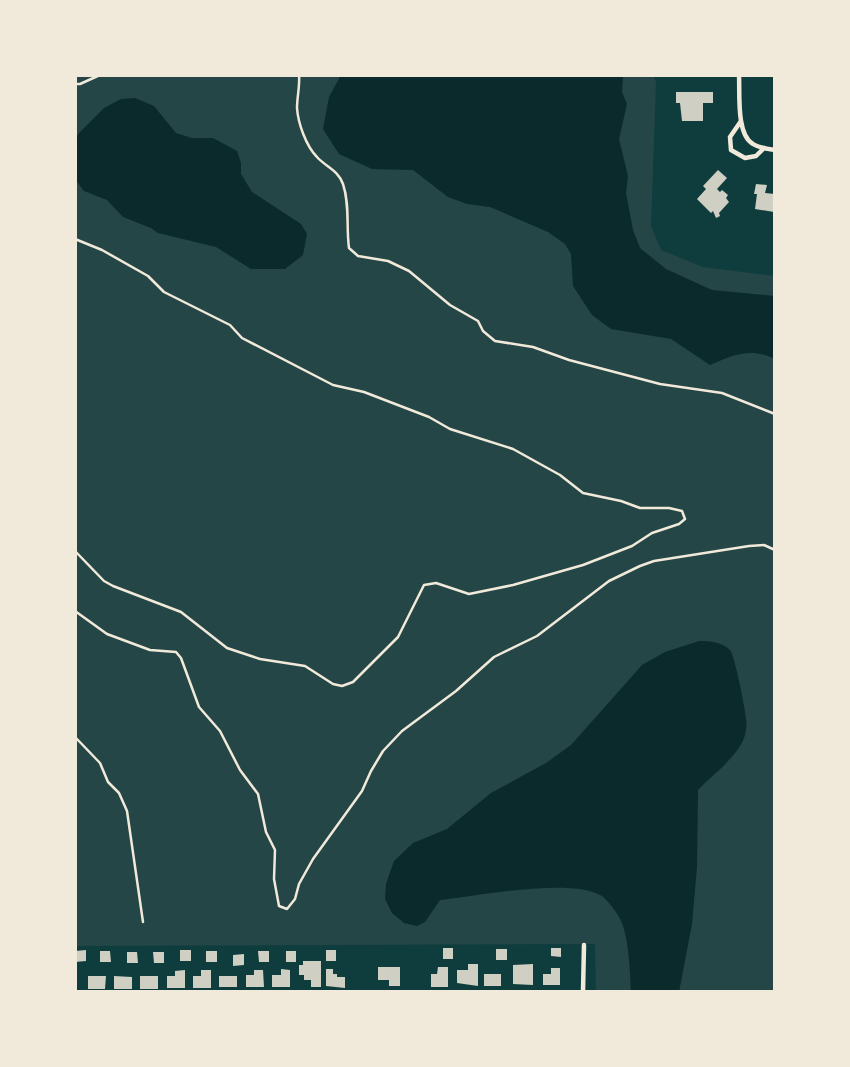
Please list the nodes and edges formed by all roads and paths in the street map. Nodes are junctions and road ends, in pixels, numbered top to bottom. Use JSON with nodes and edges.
{"nodes":[{"id":1,"x":100,"y":75,"type":"edge"},
{"id":2,"x":299,"y":75,"type":"edge"},
{"id":3,"x":739,"y":75,"type":"edge"},
{"id":4,"x":75,"y":84,"type":"edge"},
{"id":5,"x":741,"y":121,"type":"junction"},
{"id":6,"x":764,"y":148,"type":"junction"},
{"id":7,"x":775,"y":150,"type":"edge"},
{"id":8,"x":75,"y":239,"type":"edge"},
{"id":9,"x":775,"y":414,"type":"edge"},
{"id":10,"x":75,"y":551,"type":"edge"},
{"id":11,"x":775,"y":551,"type":"edge"},
{"id":12,"x":75,"y":611,"type":"edge"},
{"id":13,"x":75,"y":737,"type":"edge"},
{"id":14,"x":142,"y":922,"type":"dead end"},
{"id":15,"x":584,"y":945,"type":"dead end"},
{"id":16,"x":583,"y":992,"type":"edge"}],
"edges":[{"from":1,"to":4,"type":"lane"},
{"from":2,"to":9,"type":"lane"},
{"from":3,"to":5,"type":"street"},
{"from":5,"to":6,"type":"street"},
{"from":5,"to":6,"type":"street"},
{"from":6,"to":7,"type":"street"},
{"from":8,"to":10,"type":"lane"},
{"from":11,"to":12,"type":"lane"},
{"from":13,"to":14,"type":"lane"},
{"from":15,"to":16,"type":"street"}]}
